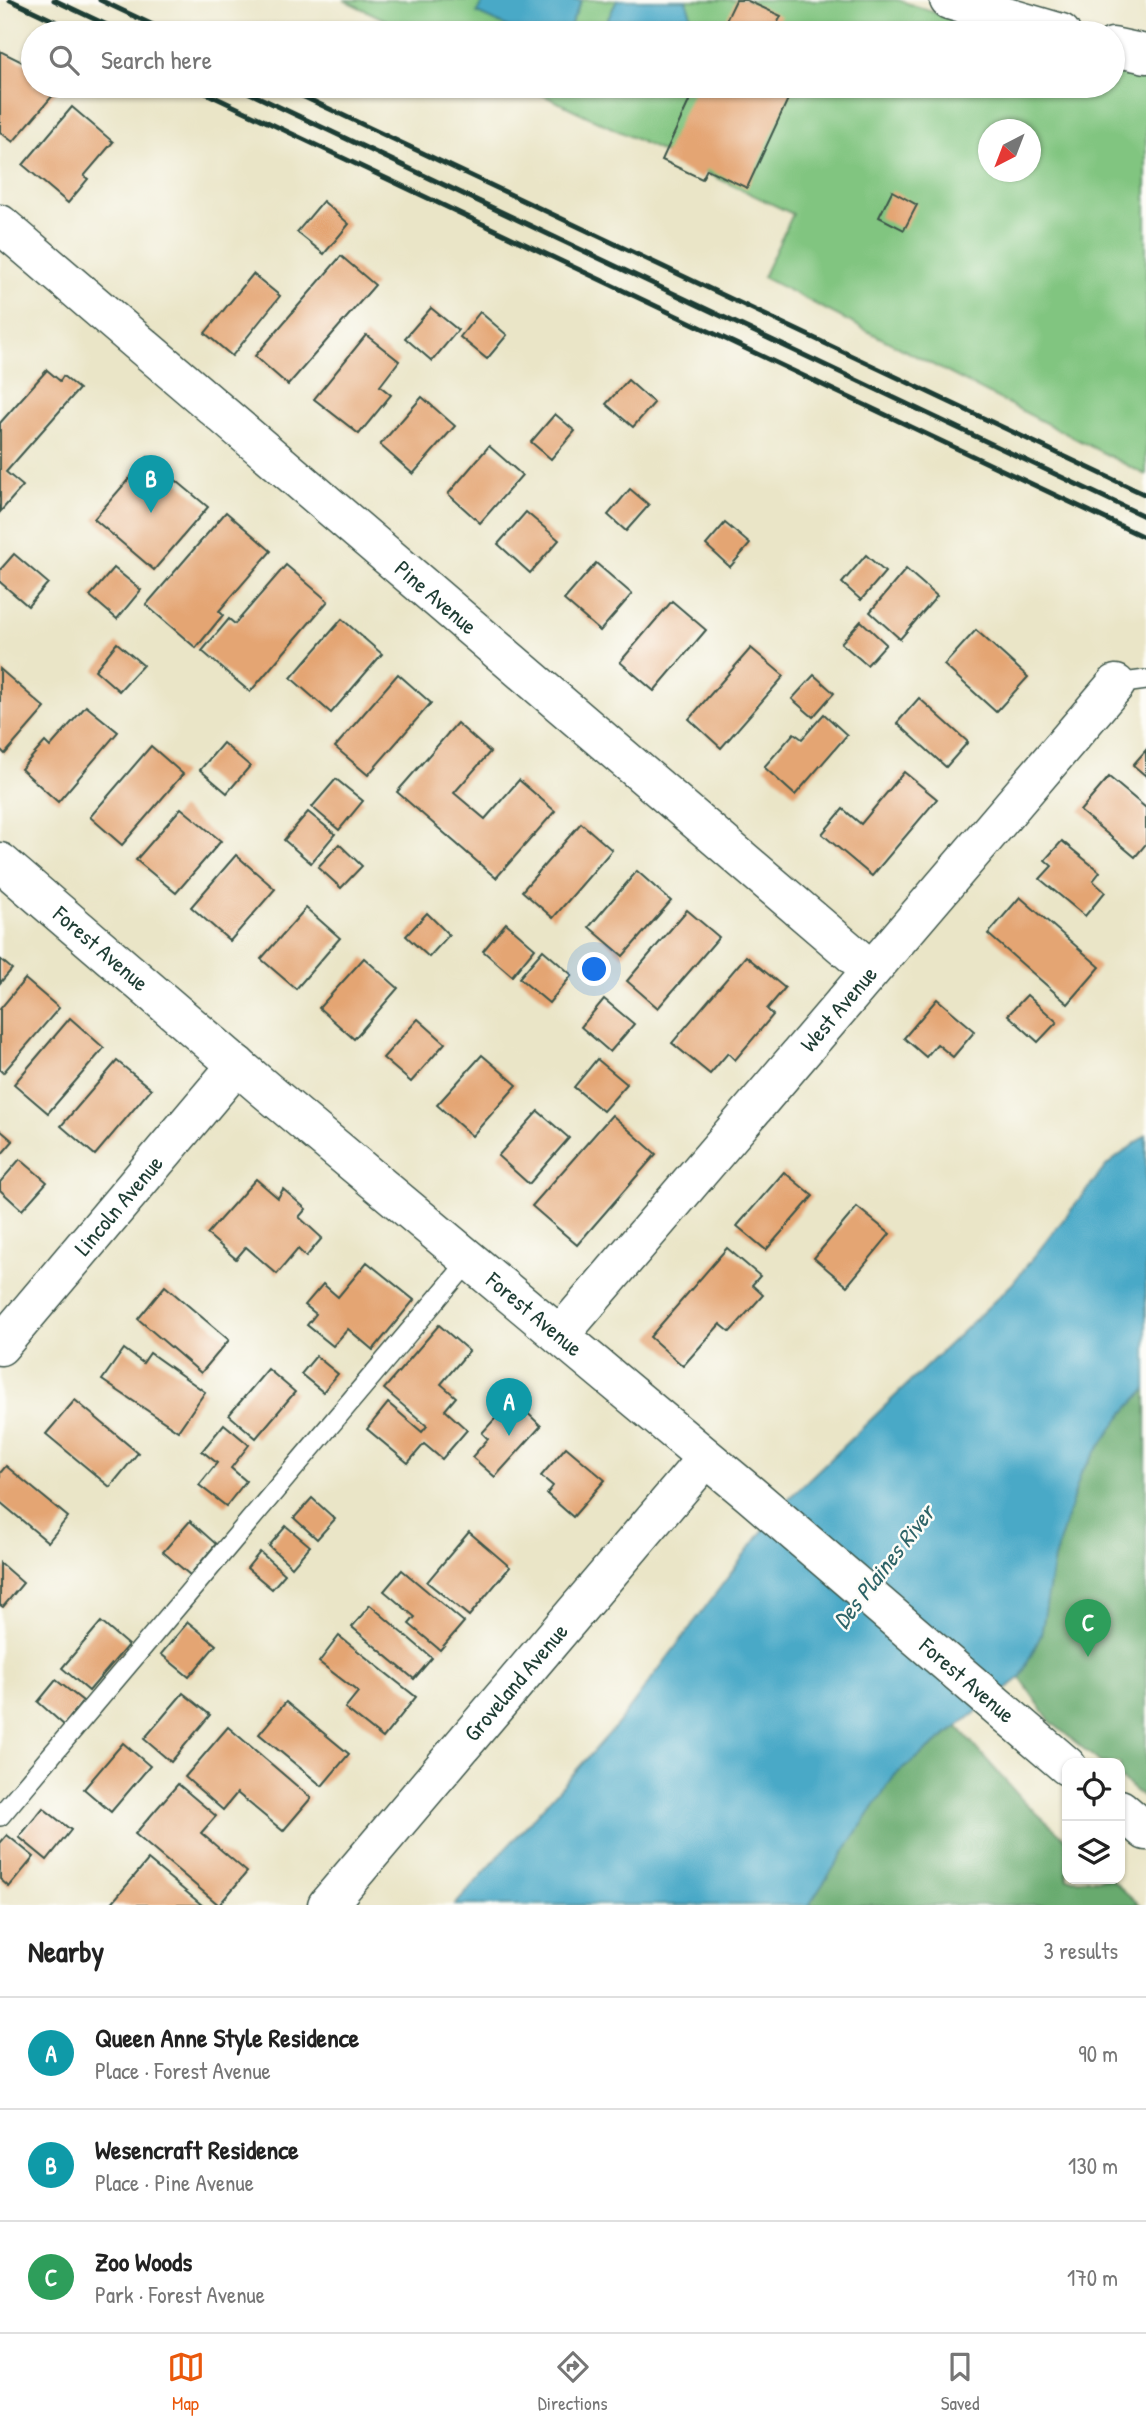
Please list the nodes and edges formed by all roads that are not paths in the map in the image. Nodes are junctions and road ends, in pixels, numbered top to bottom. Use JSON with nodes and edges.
{"nodes":[{"id":1,"x":949,"y":0,"type":"edge"},
{"id":2,"x":1020,"y":21,"type":"edge"},
{"id":3,"x":1125,"y":50,"type":"edge"},
{"id":4,"x":1146,"y":54,"type":"edge"},
{"id":5,"x":0,"y":224,"type":"edge"},
{"id":6,"x":1131,"y":682,"type":"edge"},
{"id":7,"x":3,"y":870,"type":"edge"},
{"id":8,"x":871,"y":970,"type":"junction"},
{"id":9,"x":237,"y":1065,"type":"junction"},
{"id":10,"x":470,"y":1261,"type":"junction"},
{"id":11,"x":560,"y":1335,"type":"junction"},
{"id":12,"x":0,"y":1346,"type":"edge"},
{"id":13,"x":706,"y":1458,"type":"junction"},
{"id":14,"x":1062,"y":1762,"type":"edge"},
{"id":15,"x":1125,"y":1813,"type":"edge"},
{"id":16,"x":0,"y":1816,"type":"edge"},
{"id":17,"x":1146,"y":1831,"type":"edge"},
{"id":18,"x":327,"y":1905,"type":"edge"}],
"edges":[{"from":1,"to":2,"type":"street"},
{"from":3,"to":4,"type":"street"},
{"from":5,"to":8,"type":"street","name":"Pine Avenue"},
{"from":6,"to":8,"type":"street","name":"West Avenue"},
{"from":7,"to":9,"type":"street","name":"Forest Avenue"},
{"from":8,"to":11,"type":"street","name":"West Avenue"},
{"from":9,"to":10,"type":"street","name":"Forest Avenue"},
{"from":9,"to":12,"type":"street","name":"Lincoln Avenue"},
{"from":10,"to":11,"type":"street","name":"Forest Avenue"},
{"from":10,"to":16,"type":"lane"},
{"from":11,"to":13,"type":"street","name":"Forest Avenue"},
{"from":13,"to":14,"type":"street","name":"Forest Avenue"},
{"from":13,"to":18,"type":"street","name":"Groveland Avenue"},
{"from":15,"to":17,"type":"street"}]}
